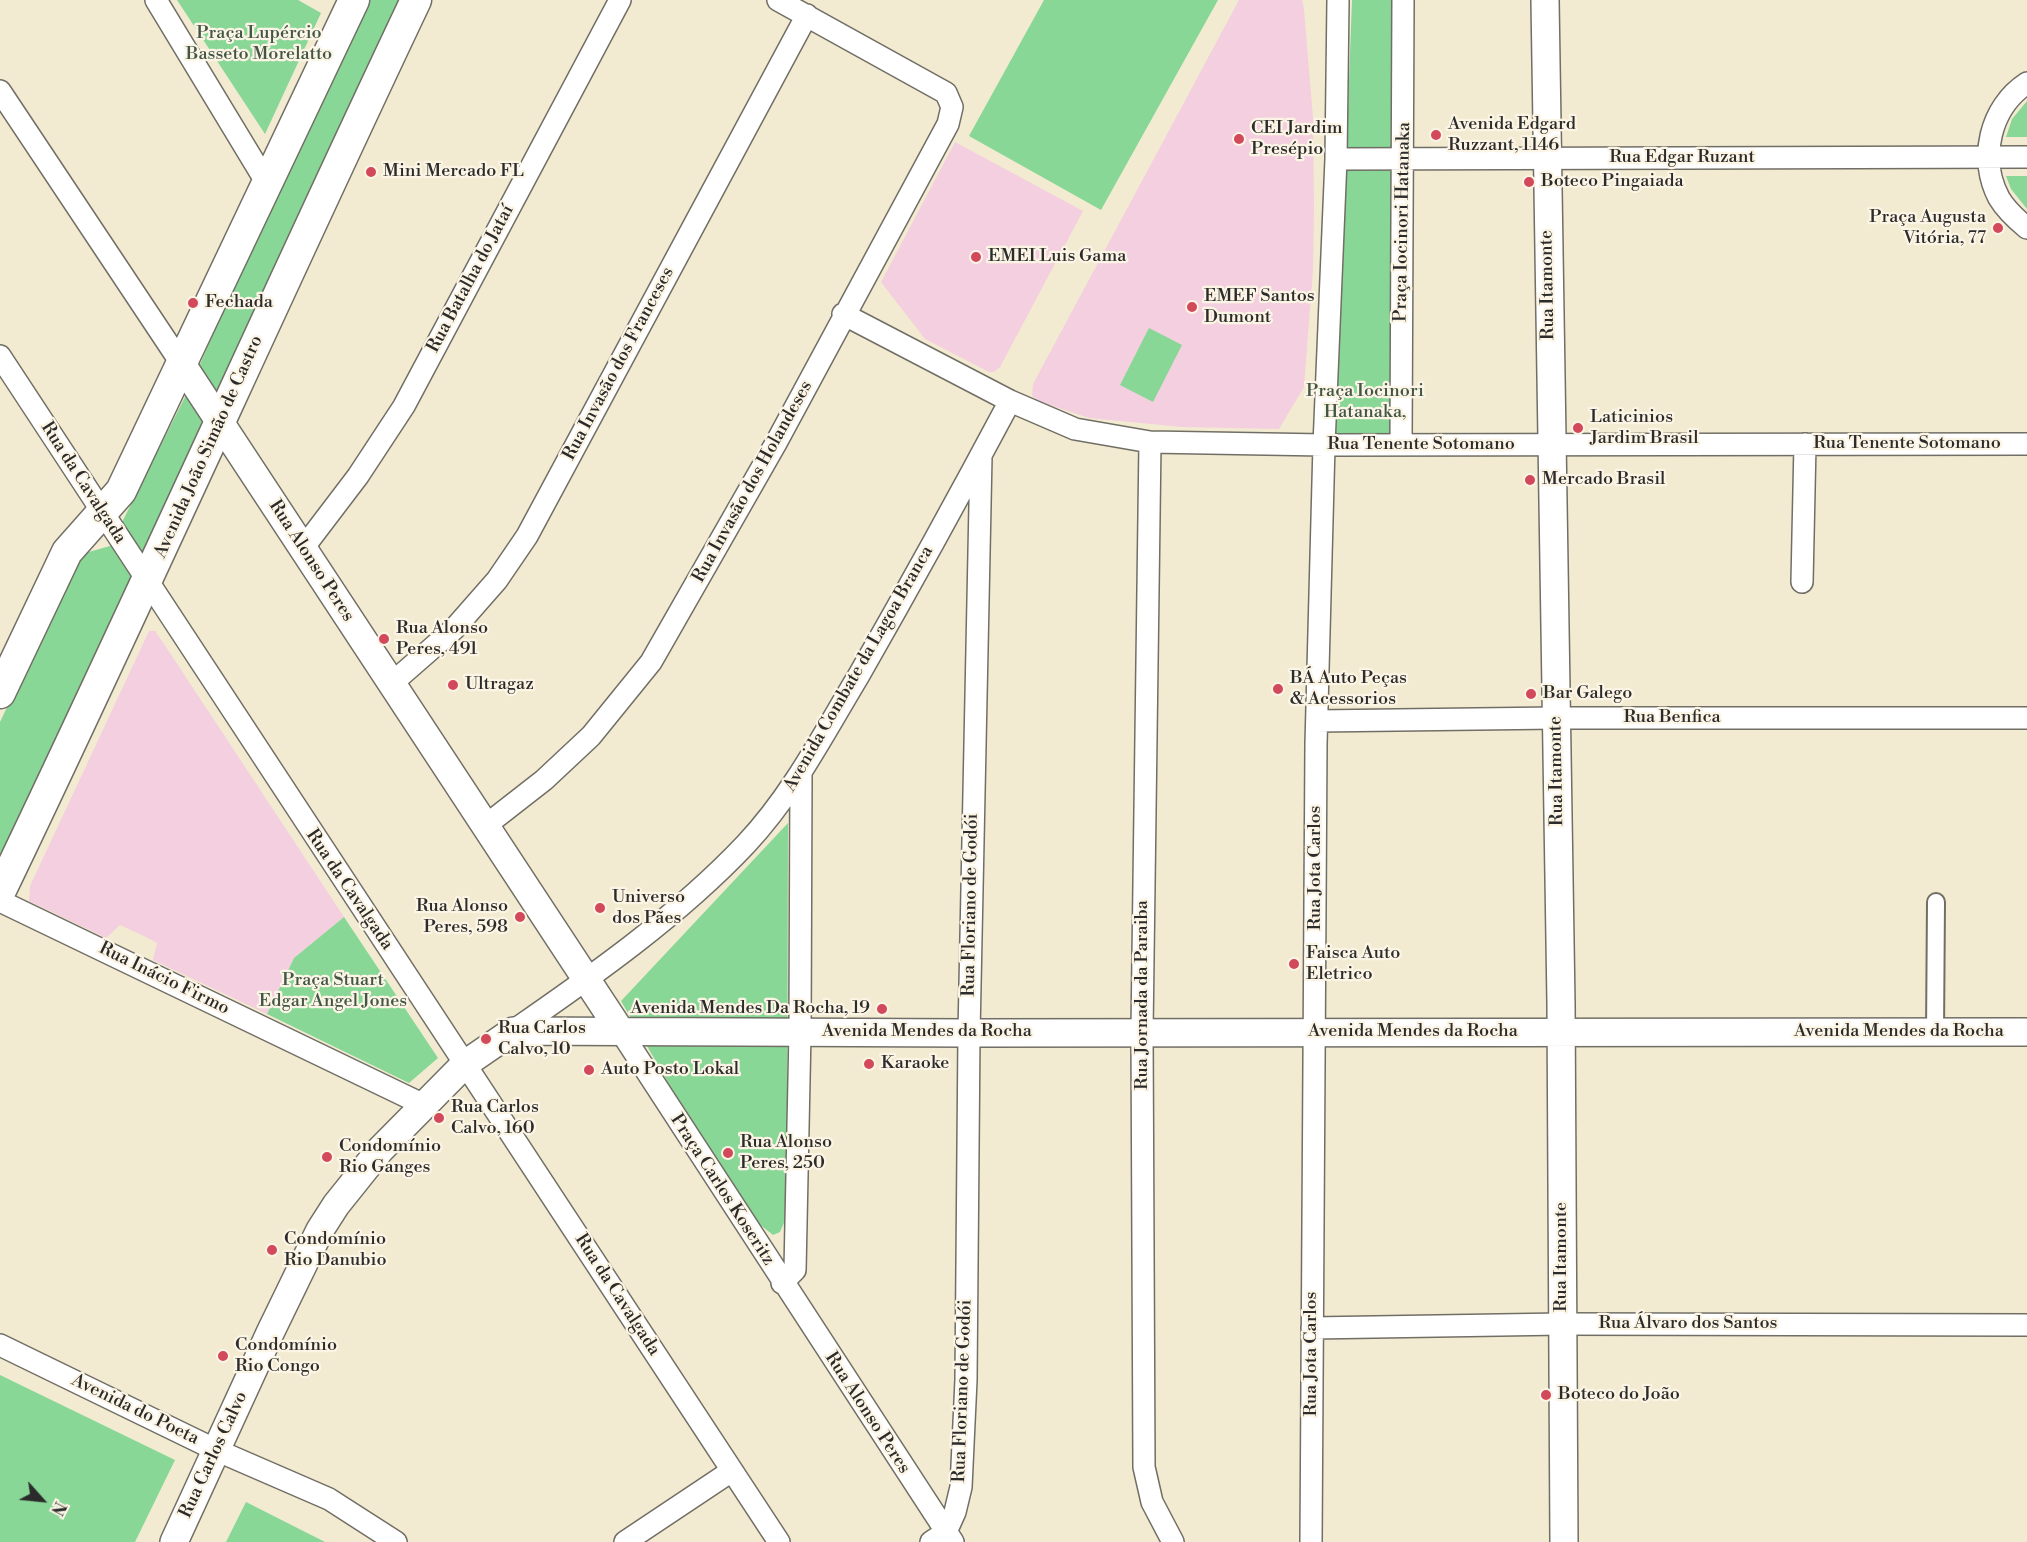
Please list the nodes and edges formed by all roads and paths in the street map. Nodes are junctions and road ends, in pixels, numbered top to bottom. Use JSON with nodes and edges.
{"nodes":[{"id":1,"x":156,"y":0,"type":"edge"},
{"id":2,"x":416,"y":0,"type":"edge"},
{"id":3,"x":620,"y":0,"type":"edge"},
{"id":4,"x":778,"y":0,"type":"edge"},
{"id":5,"x":1403,"y":0,"type":"edge"},
{"id":6,"x":1545,"y":0,"type":"edge"},
{"id":7,"x":349,"y":2,"type":"edge"},
{"id":8,"x":1338,"y":2,"type":"edge"},
{"id":9,"x":807,"y":15,"type":"junction"},
{"id":10,"x":2027,"y":83,"type":"edge"},
{"id":11,"x":0,"y":92,"type":"edge"},
{"id":12,"x":1989,"y":157,"type":"junction"},
{"id":13,"x":2027,"y":157,"type":"edge"},
{"id":14,"x":1546,"y":158,"type":"junction"},
{"id":15,"x":1336,"y":159,"type":"junction"},
{"id":16,"x":1404,"y":159,"type":"junction"},
{"id":17,"x":267,"y":185,"type":"junction"},
{"id":18,"x":2027,"y":228,"type":"edge"},
{"id":19,"x":843,"y":315,"type":"junction"},
{"id":20,"x":0,"y":356,"type":"edge"},
{"id":21,"x":183,"y":366,"type":"junction"},
{"id":22,"x":1010,"y":401,"type":"junction"},
{"id":23,"x":219,"y":423,"type":"junction"},
{"id":24,"x":1150,"y":442,"type":"junction"},
{"id":25,"x":1401,"y":444,"type":"junction"},
{"id":26,"x":1805,"y":444,"type":"junction"},
{"id":27,"x":2027,"y":444,"type":"edge"},
{"id":28,"x":1324,"y":445,"type":"junction"},
{"id":29,"x":1551,"y":445,"type":"junction"},
{"id":30,"x":981,"y":456,"type":"junction"},
{"id":31,"x":102,"y":512,"type":"junction"},
{"id":32,"x":304,"y":547,"type":"junction"},
{"id":33,"x":148,"y":581,"type":"junction"},
{"id":34,"x":1802,"y":582,"type":"dead end"},
{"id":35,"x":391,"y":684,"type":"junction"},
{"id":36,"x":0,"y":693,"type":"edge"},
{"id":37,"x":1556,"y":718,"type":"junction"},
{"id":38,"x":2027,"y":718,"type":"edge"},
{"id":39,"x":1317,"y":721,"type":"junction"},
{"id":40,"x":801,"y":774,"type":"junction"},
{"id":41,"x":484,"y":826,"type":"junction"},
{"id":42,"x":0,"y":892,"type":"edge"},
{"id":43,"x":0,"y":901,"type":"edge"},
{"id":44,"x":1936,"y":902,"type":"dead end"},
{"id":45,"x":588,"y":979,"type":"junction"},
{"id":46,"x":513,"y":1031,"type":"junction"},
{"id":47,"x":1142,"y":1031,"type":"junction"},
{"id":48,"x":621,"y":1032,"type":"junction"},
{"id":49,"x":800,"y":1032,"type":"junction"},
{"id":50,"x":1315,"y":1032,"type":"junction"},
{"id":51,"x":1561,"y":1032,"type":"junction"},
{"id":52,"x":2027,"y":1032,"type":"edge"},
{"id":53,"x":969,"y":1033,"type":"junction"},
{"id":54,"x":1935,"y":1033,"type":"junction"},
{"id":55,"x":465,"y":1064,"type":"junction"},
{"id":56,"x":424,"y":1105,"type":"junction"},
{"id":57,"x":782,"y":1283,"type":"junction"},
{"id":58,"x":1562,"y":1324,"type":"junction"},
{"id":59,"x":2027,"y":1324,"type":"edge"},
{"id":60,"x":1312,"y":1328,"type":"junction"},
{"id":61,"x":0,"y":1345,"type":"edge"},
{"id":62,"x":216,"y":1450,"type":"junction"},
{"id":63,"x":730,"y":1472,"type":"junction"},
{"id":64,"x":943,"y":1539,"type":"edge"},
{"id":65,"x":630,"y":1541,"type":"edge"},
{"id":66,"x":174,"y":1542,"type":"edge"},
{"id":67,"x":396,"y":1542,"type":"edge"},
{"id":68,"x":778,"y":1542,"type":"edge"},
{"id":69,"x":1173,"y":1542,"type":"edge"},
{"id":70,"x":1311,"y":1542,"type":"edge"},
{"id":71,"x":1564,"y":1542,"type":"edge"}],
"edges":[{"from":1,"to":17,"type":"street"},
{"from":2,"to":23,"type":"main road","name":"Avenida João Simão de Castro"},
{"from":3,"to":32,"type":"street","name":"Rua Batalha do Jataí"},
{"from":4,"to":9,"type":"street"},
{"from":5,"to":16,"type":"street","name":"Praça Iocinori Hatanaka"},
{"from":6,"to":14,"type":"street","name":"Rua Itamonte"},
{"from":7,"to":17,"type":"main road"},
{"from":8,"to":15,"type":"street"},
{"from":9,"to":19,"type":"street","name":"Rua Invasão dos Holandeses"},
{"from":9,"to":35,"type":"street","name":"Rua Invasão dos Franceses"},
{"from":10,"to":12,"type":"street"},
{"from":11,"to":21,"type":"street","name":"Rua Alonso Peres"},
{"from":12,"to":13,"type":"street","name":"Rua Edgar Ruzant"},
{"from":12,"to":14,"type":"street","name":"Rua Edgar Ruzant"},
{"from":12,"to":18,"type":"street"},
{"from":14,"to":16,"type":"street","name":"Rua Edgar Ruzant"},
{"from":14,"to":29,"type":"street","name":"Rua Itamonte"},
{"from":15,"to":16,"type":"street","name":"Rua Edgar Ruzant"},
{"from":15,"to":28,"type":"street"},
{"from":16,"to":25,"type":"street","name":"Praça Iocinori Hatanaka"},
{"from":17,"to":21,"type":"main road"},
{"from":19,"to":22,"type":"street","name":"Rua Tenente Sotomano"},
{"from":19,"to":41,"type":"street","name":"Rua Invasão dos Holandeses"},
{"from":20,"to":31,"type":"street","name":"Rua da Cavalgada"},
{"from":21,"to":23,"type":"street","name":"Rua Alonso Peres"},
{"from":21,"to":31,"type":"main road"},
{"from":22,"to":24,"type":"street","name":"Rua Tenente Sotomano"},
{"from":22,"to":30,"type":"street","name":"Avenida Combate da Lagoa Branca"},
{"from":23,"to":32,"type":"street","name":"Rua Alonso Peres"},
{"from":23,"to":33,"type":"main road","name":"Avenida João Simão de Castro"},
{"from":24,"to":28,"type":"street","name":"Rua Tenente Sotomano"},
{"from":24,"to":47,"type":"street","name":"Rua Jornada da Paraiba"},
{"from":25,"to":28,"type":"street","name":"Rua Tenente Sotomano"},
{"from":25,"to":29,"type":"street","name":"Rua Tenente Sotomano"},
{"from":26,"to":27,"type":"street","name":"Rua Tenente Sotomano"},
{"from":26,"to":29,"type":"street","name":"Rua Tenente Sotomano"},
{"from":26,"to":34,"type":"street"},
{"from":28,"to":39,"type":"street","name":"Rua Jota Carlos"},
{"from":29,"to":37,"type":"street","name":"Rua Itamonte"},
{"from":30,"to":40,"type":"street","name":"Avenida Combate da Lagoa Branca"},
{"from":30,"to":53,"type":"street","name":"Rua Floriano de Godói"},
{"from":31,"to":33,"type":"street","name":"Rua da Cavalgada"},
{"from":31,"to":36,"type":"main road"},
{"from":32,"to":35,"type":"street","name":"Rua Alonso Peres"},
{"from":33,"to":42,"type":"main road","name":"Avenida João Simão de Castro"},
{"from":33,"to":55,"type":"street","name":"Rua da Cavalgada"},
{"from":35,"to":41,"type":"street","name":"Rua Alonso Peres"},
{"from":37,"to":38,"type":"street","name":"Rua Benfica"},
{"from":37,"to":39,"type":"street","name":"Rua Benfica"},
{"from":37,"to":51,"type":"street","name":"Rua Itamonte"},
{"from":39,"to":50,"type":"street","name":"Rua Jota Carlos"},
{"from":40,"to":45,"type":"street","name":"Avenida Combate da Lagoa Branca"},
{"from":40,"to":49,"type":"street","name":"Praça Carlos Koseritz"},
{"from":41,"to":45,"type":"street","name":"Rua Alonso Peres"},
{"from":43,"to":56,"type":"street","name":"Rua Inácio Firmo"},
{"from":44,"to":54,"type":"street"},
{"from":45,"to":46,"type":"street","name":"Rua Carlos Calvo"},
{"from":45,"to":48,"type":"street","name":"Rua Alonso Peres"},
{"from":46,"to":48,"type":"street"},
{"from":46,"to":55,"type":"street","name":"Rua Carlos Calvo"},
{"from":47,"to":50,"type":"street","name":"Avenida Mendes da Rocha"},
{"from":47,"to":53,"type":"street","name":"Avenida Mendes da Rocha"},
{"from":47,"to":69,"type":"street","name":"Rua Jornada da Paraiba"},
{"from":48,"to":49,"type":"street"},
{"from":48,"to":57,"type":"street","name":"Praça Carlos Koseritz"},
{"from":49,"to":53,"type":"street","name":"Avenida Mendes da Rocha"},
{"from":49,"to":57,"type":"street","name":"Praça Carlos Koseritz"},
{"from":50,"to":51,"type":"street","name":"Avenida Mendes da Rocha"},
{"from":50,"to":60,"type":"street","name":"Rua Jota Carlos"},
{"from":51,"to":54,"type":"street","name":"Avenida Mendes da Rocha"},
{"from":51,"to":58,"type":"street","name":"Rua Itamonte"},
{"from":52,"to":54,"type":"street","name":"Avenida Mendes da Rocha"},
{"from":53,"to":64,"type":"street","name":"Rua Floriano de Godói"},
{"from":55,"to":56,"type":"street","name":"Rua Carlos Calvo"},
{"from":55,"to":63,"type":"street","name":"Rua da Cavalgada"},
{"from":56,"to":62,"type":"street","name":"Rua Carlos Calvo"},
{"from":57,"to":64,"type":"street","name":"Rua Alonso Peres"},
{"from":58,"to":59,"type":"street","name":"Rua Álvaro dos Santos"},
{"from":58,"to":60,"type":"street","name":"Rua Álvaro dos Santos"},
{"from":58,"to":71,"type":"street","name":"Rua Itamonte"},
{"from":60,"to":70,"type":"street","name":"Rua Jota Carlos"},
{"from":61,"to":62,"type":"street","name":"Avenida do Poeta"},
{"from":62,"to":66,"type":"street","name":"Rua Carlos Calvo"},
{"from":62,"to":67,"type":"street","name":"Avenida do Poeta"},
{"from":63,"to":65,"type":"street"},
{"from":63,"to":68,"type":"street","name":"Rua da Cavalgada"}]}
